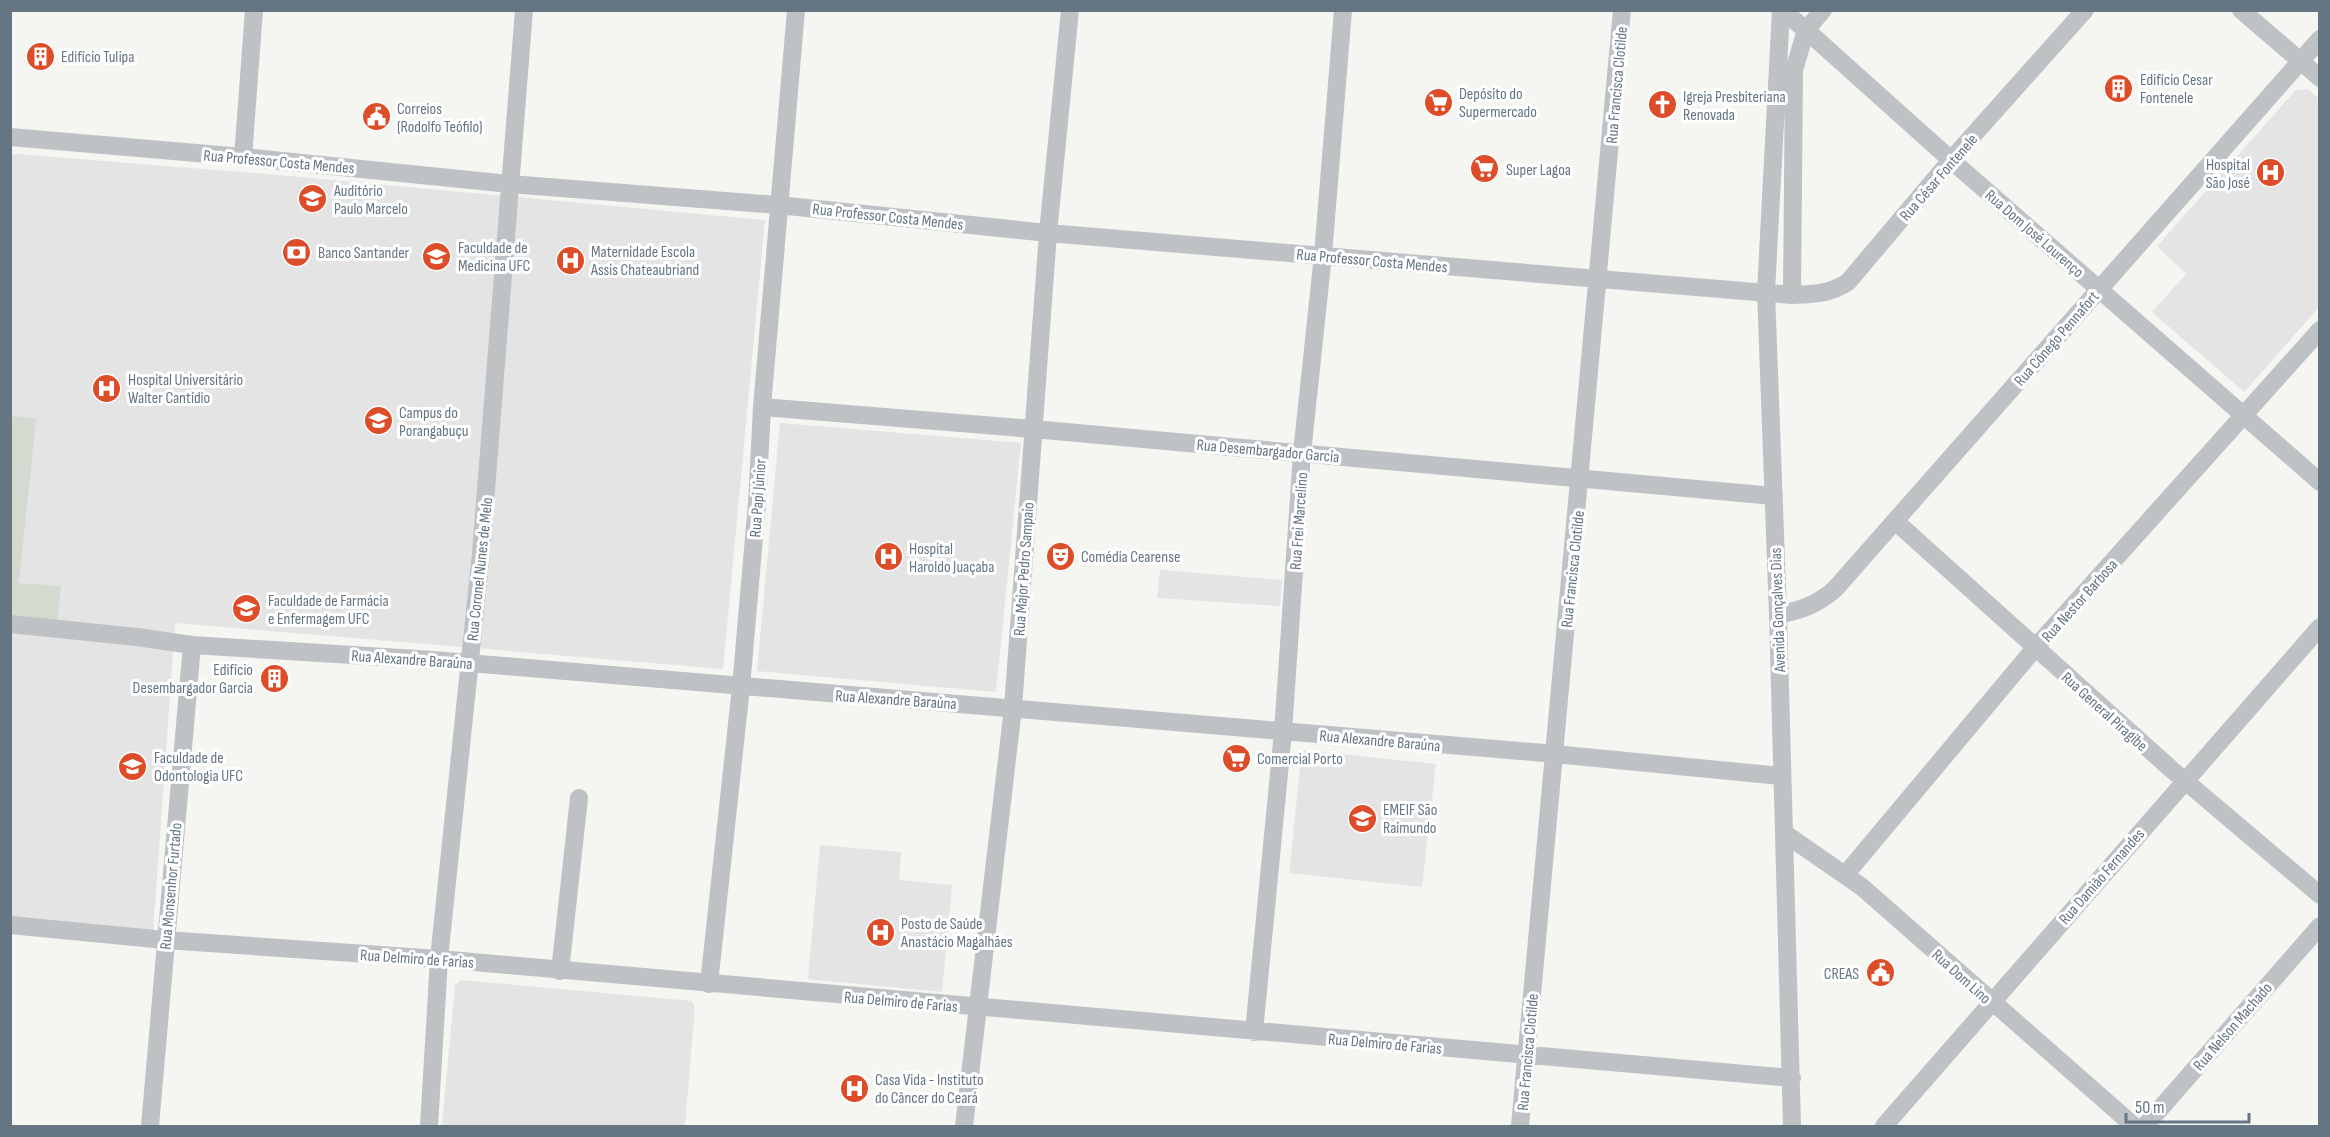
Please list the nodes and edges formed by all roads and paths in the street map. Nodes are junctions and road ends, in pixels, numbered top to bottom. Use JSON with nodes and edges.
{"nodes":[{"id":1,"x":254,"y":10,"type":"edge"},
{"id":2,"x":524,"y":10,"type":"edge"},
{"id":3,"x":796,"y":10,"type":"edge"},
{"id":4,"x":1070,"y":10,"type":"edge"},
{"id":5,"x":1343,"y":10,"type":"edge"},
{"id":6,"x":1622,"y":10,"type":"edge"},
{"id":7,"x":1781,"y":10,"type":"edge"},
{"id":8,"x":1823,"y":10,"type":"edge"},
{"id":9,"x":2085,"y":10,"type":"edge"},
{"id":10,"x":2241,"y":10,"type":"edge"},
{"id":11,"x":1806,"y":30,"type":"junction"},
{"id":12,"x":2319,"y":39,"type":"edge"},
{"id":13,"x":2300,"y":61,"type":"junction"},
{"id":14,"x":2319,"y":78,"type":"edge"},
{"id":15,"x":1786,"y":93,"type":"junction"},
{"id":16,"x":10,"y":137,"type":"edge"},
{"id":17,"x":243,"y":158,"type":"junction"},
{"id":18,"x":1951,"y":160,"type":"junction"},
{"id":19,"x":510,"y":184,"type":"junction"},
{"id":20,"x":778,"y":205,"type":"junction"},
{"id":21,"x":1048,"y":233,"type":"junction"},
{"id":22,"x":1323,"y":255,"type":"junction"},
{"id":23,"x":1598,"y":280,"type":"junction"},
{"id":24,"x":2099,"y":289,"type":"junction"},
{"id":25,"x":1766,"y":292,"type":"junction"},
{"id":26,"x":1792,"y":295,"type":"junction"},
{"id":27,"x":2319,"y":330,"type":"edge"},
{"id":28,"x":762,"y":407,"type":"junction"},
{"id":29,"x":2245,"y":416,"type":"junction"},
{"id":30,"x":1033,"y":429,"type":"junction"},
{"id":31,"x":1302,"y":453,"type":"junction"},
{"id":32,"x":1581,"y":478,"type":"junction"},
{"id":33,"x":2319,"y":482,"type":"edge"},
{"id":34,"x":1774,"y":496,"type":"junction"},
{"id":35,"x":1895,"y":521,"type":"junction"},
{"id":36,"x":1778,"y":615,"type":"junction"},
{"id":37,"x":10,"y":624,"type":"edge"},
{"id":38,"x":2319,"y":627,"type":"edge"},
{"id":39,"x":192,"y":645,"type":"junction"},
{"id":40,"x":2035,"y":648,"type":"junction"},
{"id":41,"x":469,"y":663,"type":"junction"},
{"id":42,"x":741,"y":687,"type":"junction"},
{"id":43,"x":1013,"y":708,"type":"junction"},
{"id":44,"x":1283,"y":732,"type":"junction"},
{"id":45,"x":1554,"y":754,"type":"junction"},
{"id":46,"x":1781,"y":776,"type":"junction"},
{"id":47,"x":2185,"y":781,"type":"junction"},
{"id":48,"x":579,"y":798,"type":"dead end"},
{"id":49,"x":1784,"y":833,"type":"junction"},
{"id":50,"x":1845,"y":875,"type":"junction"},
{"id":51,"x":2319,"y":895,"type":"edge"},
{"id":52,"x":10,"y":925,"type":"edge"},
{"id":53,"x":2319,"y":926,"type":"edge"},
{"id":54,"x":165,"y":940,"type":"junction"},
{"id":55,"x":439,"y":959,"type":"junction"},
{"id":56,"x":560,"y":971,"type":"junction"},
{"id":57,"x":709,"y":984,"type":"junction"},
{"id":58,"x":1992,"y":1002,"type":"junction"},
{"id":59,"x":978,"y":1007,"type":"junction"},
{"id":60,"x":1254,"y":1032,"type":"junction"},
{"id":61,"x":1527,"y":1056,"type":"junction"},
{"id":62,"x":1792,"y":1078,"type":"junction"},
{"id":63,"x":150,"y":1126,"type":"edge"},
{"id":64,"x":429,"y":1126,"type":"edge"},
{"id":65,"x":964,"y":1126,"type":"edge"},
{"id":66,"x":1520,"y":1126,"type":"edge"},
{"id":67,"x":1792,"y":1126,"type":"edge"},
{"id":68,"x":1884,"y":1126,"type":"edge"},
{"id":69,"x":2134,"y":1126,"type":"edge"},
{"id":70,"x":2145,"y":1126,"type":"edge"}],
"edges":[{"from":1,"to":17,"type":"street"},
{"from":2,"to":19,"type":"street","name":"Rua Coronel Nunes de Melo"},
{"from":3,"to":20,"type":"street","name":"Rua Papi Júnior"},
{"from":4,"to":21,"type":"street","name":"Rua Major Pedro Sampaio"},
{"from":5,"to":22,"type":"street","name":"Rua Frei Marcelino"},
{"from":6,"to":23,"type":"street","name":"Rua Francisca Clotilde"},
{"from":7,"to":11,"type":"street","name":"Rua Dom José Lourenço"},
{"from":7,"to":15,"type":"street","name":"Avenida Gonçalves Dias"},
{"from":8,"to":11,"type":"street"},
{"from":9,"to":18,"type":"street","name":"Rua César Fontenele"},
{"from":10,"to":13,"type":"street"},
{"from":11,"to":15,"type":"street","name":"Avenida Gonçalves Dias"},
{"from":11,"to":18,"type":"street","name":"Rua Dom José Lourenço"},
{"from":12,"to":13,"type":"street","name":"Rua Cônego Pennafort"},
{"from":13,"to":14,"type":"street"},
{"from":13,"to":24,"type":"street","name":"Rua Cônego Pennafort"},
{"from":15,"to":25,"type":"street","name":"Avenida Gonçalves Dias"},
{"from":15,"to":26,"type":"street","name":"Avenida Gonçalves Dias"},
{"from":16,"to":17,"type":"street","name":"Rua Professor Costa Mendes"},
{"from":17,"to":19,"type":"street","name":"Rua Professor Costa Mendes"},
{"from":18,"to":24,"type":"street","name":"Rua Dom José Lourenço"},
{"from":18,"to":26,"type":"street","name":"Rua César Fontenele"},
{"from":19,"to":20,"type":"street","name":"Rua Professor Costa Mendes"},
{"from":19,"to":41,"type":"street","name":"Rua Coronel Nunes de Melo"},
{"from":20,"to":21,"type":"street","name":"Rua Professor Costa Mendes"},
{"from":20,"to":28,"type":"street","name":"Rua Papi Júnior"},
{"from":21,"to":22,"type":"street","name":"Rua Professor Costa Mendes"},
{"from":21,"to":30,"type":"street","name":"Rua Major Pedro Sampaio"},
{"from":22,"to":23,"type":"street","name":"Rua Professor Costa Mendes"},
{"from":22,"to":31,"type":"street","name":"Rua Frei Marcelino"},
{"from":23,"to":25,"type":"street","name":"Rua Professor Costa Mendes"},
{"from":23,"to":32,"type":"street","name":"Rua Francisca Clotilde"},
{"from":24,"to":29,"type":"street","name":"Rua Dom José Lourenço"},
{"from":24,"to":35,"type":"street","name":"Rua Cônego Pennafort"},
{"from":25,"to":26,"type":"street","name":"Rua César Fontenele"},
{"from":25,"to":34,"type":"street","name":"Avenida Gonçalves Dias"},
{"from":27,"to":29,"type":"street","name":"Rua Nestor Barbosa"},
{"from":28,"to":30,"type":"street","name":"Rua Desembargador Garcia"},
{"from":28,"to":42,"type":"street","name":"Rua Papi Júnior"},
{"from":29,"to":33,"type":"street","name":"Rua Dom José Lourenço"},
{"from":29,"to":40,"type":"street","name":"Rua Nestor Barbosa"},
{"from":30,"to":31,"type":"street","name":"Rua Desembargador Garcia"},
{"from":30,"to":43,"type":"street","name":"Rua Major Pedro Sampaio"},
{"from":31,"to":32,"type":"street","name":"Rua Desembargador Garcia"},
{"from":31,"to":44,"type":"street","name":"Rua Frei Marcelino"},
{"from":32,"to":34,"type":"street","name":"Rua Desembargador Garcia"},
{"from":32,"to":45,"type":"street","name":"Rua Francisca Clotilde"},
{"from":34,"to":36,"type":"street","name":"Avenida Gonçalves Dias"},
{"from":35,"to":36,"type":"street","name":"Rua Cônego Pennafort"},
{"from":35,"to":40,"type":"street","name":"Rua General Piragibe"},
{"from":36,"to":46,"type":"street","name":"Avenida Gonçalves Dias"},
{"from":37,"to":39,"type":"street","name":"Rua Alexandre Baraúna"},
{"from":38,"to":47,"type":"street","name":"Rua Damião Fernandes"},
{"from":39,"to":41,"type":"street","name":"Rua Alexandre Baraúna"},
{"from":39,"to":54,"type":"street","name":"Rua Monsenhor Furtado"},
{"from":40,"to":47,"type":"street","name":"Rua General Piragibe"},
{"from":40,"to":50,"type":"street","name":"Rua Nestor Barbosa"},
{"from":41,"to":42,"type":"street","name":"Rua Alexandre Baraúna"},
{"from":41,"to":55,"type":"street","name":"Rua Coronel Nunes de Melo"},
{"from":42,"to":43,"type":"street","name":"Rua Alexandre Baraúna"},
{"from":42,"to":57,"type":"street","name":"Rua Papi Júnior"},
{"from":43,"to":44,"type":"street","name":"Rua Alexandre Baraúna"},
{"from":43,"to":59,"type":"street","name":"Rua Major Pedro Sampaio"},
{"from":44,"to":45,"type":"street","name":"Rua Alexandre Baraúna"},
{"from":44,"to":60,"type":"street","name":"Rua Frei Marcelino"},
{"from":45,"to":46,"type":"street","name":"Rua Alexandre Baraúna"},
{"from":45,"to":61,"type":"street","name":"Rua Francisca Clotilde"},
{"from":46,"to":49,"type":"street","name":"Avenida Gonçalves Dias"},
{"from":47,"to":51,"type":"street","name":"Rua General Piragibe"},
{"from":47,"to":58,"type":"street","name":"Rua Damião Fernandes"},
{"from":48,"to":56,"type":"street"},
{"from":49,"to":50,"type":"street","name":"Rua Dom Lino"},
{"from":49,"to":62,"type":"street","name":"Avenida Gonçalves Dias"},
{"from":50,"to":58,"type":"street","name":"Rua Dom Lino"},
{"from":52,"to":54,"type":"street","name":"Rua Delmiro de Farias"},
{"from":53,"to":70,"type":"street","name":"Rua Nelson Machado"},
{"from":54,"to":55,"type":"street","name":"Rua Delmiro de Farias"},
{"from":54,"to":63,"type":"street","name":"Rua Monsenhor Furtado"},
{"from":55,"to":56,"type":"street","name":"Rua Delmiro de Farias"},
{"from":55,"to":64,"type":"street","name":"Rua Coronel Nunes de Melo"},
{"from":56,"to":57,"type":"street","name":"Rua Delmiro de Farias"},
{"from":57,"to":59,"type":"street","name":"Rua Delmiro de Farias"},
{"from":58,"to":68,"type":"street","name":"Rua Damião Fernandes"},
{"from":58,"to":69,"type":"street","name":"Rua Dom Lino"},
{"from":59,"to":60,"type":"street","name":"Rua Delmiro de Farias"},
{"from":59,"to":65,"type":"street","name":"Rua Major Pedro Sampaio"},
{"from":60,"to":61,"type":"street","name":"Rua Delmiro de Farias"},
{"from":61,"to":62,"type":"street","name":"Rua Delmiro de Farias"},
{"from":61,"to":66,"type":"street","name":"Rua Francisca Clotilde"},
{"from":62,"to":67,"type":"street","name":"Avenida Gonçalves Dias"}]}
